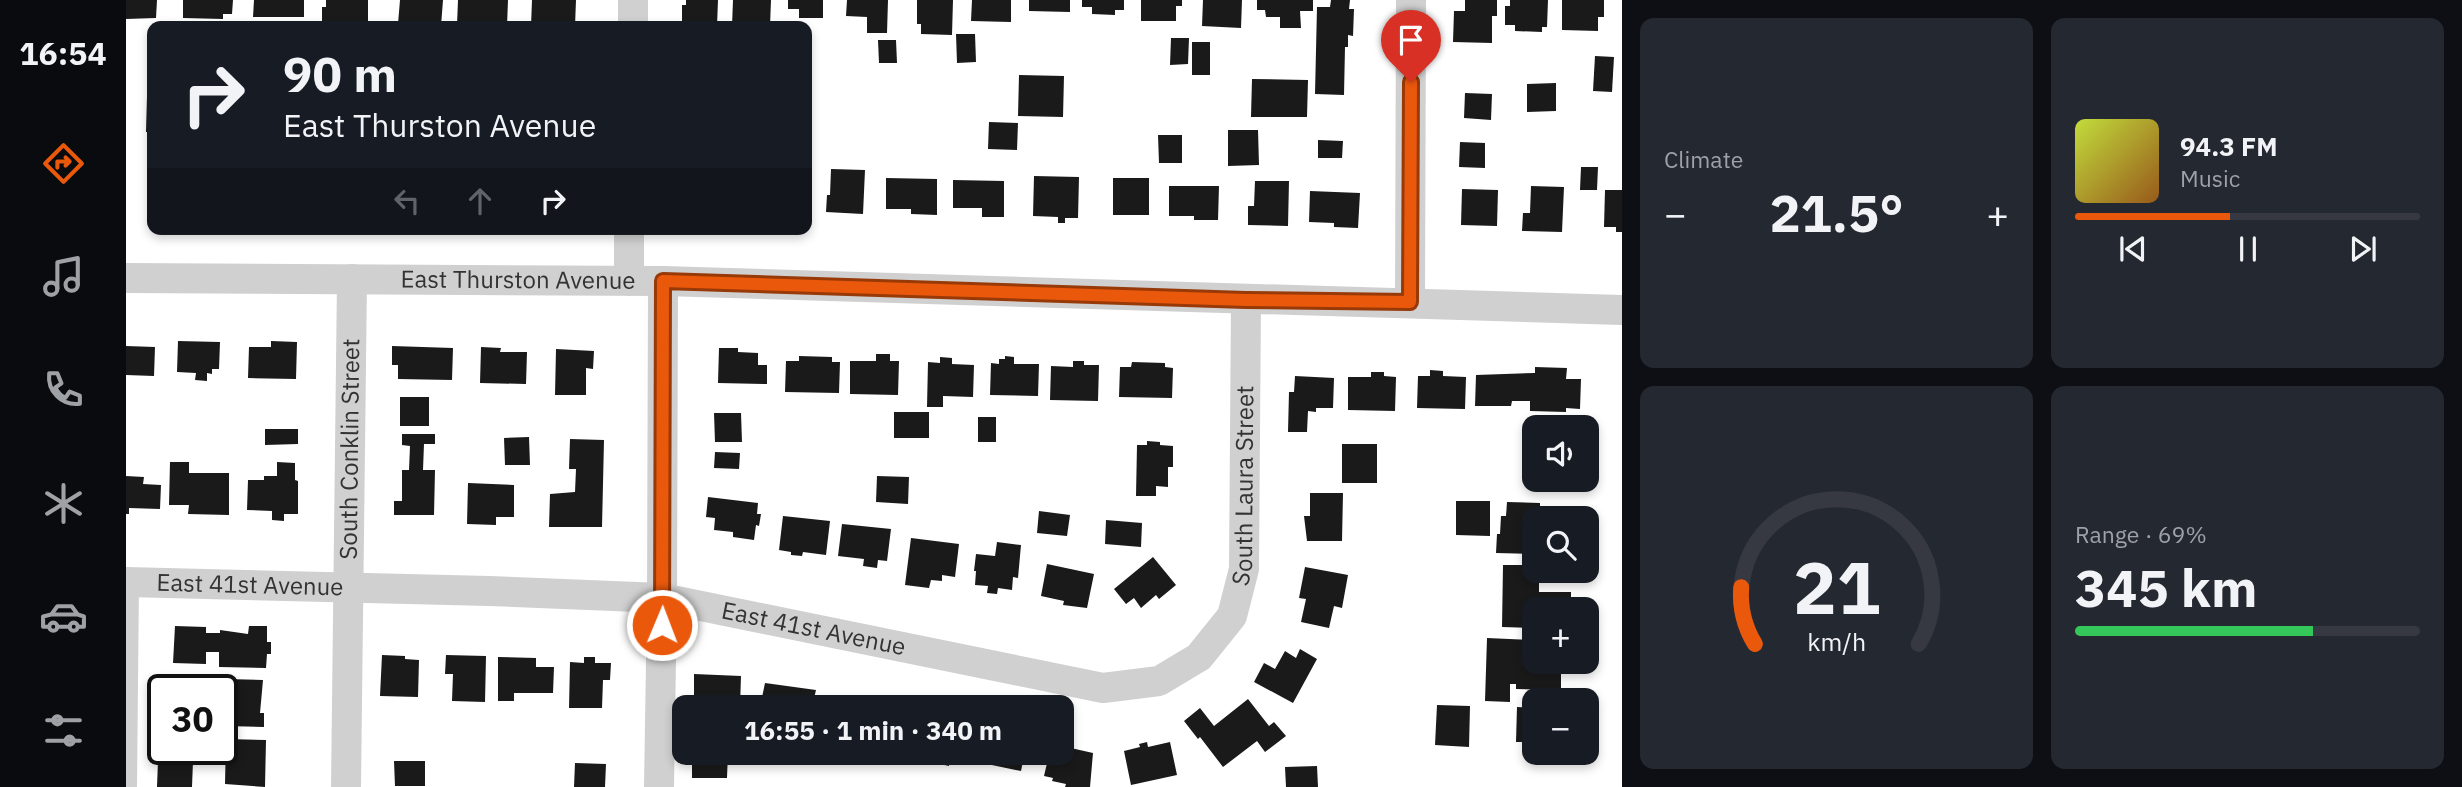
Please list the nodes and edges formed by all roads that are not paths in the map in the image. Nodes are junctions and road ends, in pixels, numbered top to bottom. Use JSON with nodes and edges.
{"nodes":[{"id":1,"x":633,"y":0,"type":"edge"},
{"id":2,"x":1411,"y":0,"type":"edge"},
{"id":3,"x":633,"y":21,"type":"edge"},
{"id":4,"x":629,"y":235,"type":"edge"},
{"id":5,"x":126,"y":278,"type":"edge"},
{"id":6,"x":352,"y":279,"type":"junction"},
{"id":7,"x":628,"y":281,"type":"junction"},
{"id":8,"x":663,"y":281,"type":"junction"},
{"id":9,"x":1246,"y":300,"type":"junction"},
{"id":10,"x":1410,"y":302,"type":"junction"},
{"id":11,"x":1622,"y":310,"type":"edge"},
{"id":12,"x":129,"y":582,"type":"edge"},
{"id":13,"x":349,"y":588,"type":"junction"},
{"id":14,"x":662,"y":598,"type":"junction"},
{"id":15,"x":1199,"y":657,"type":"joint"},
{"id":16,"x":130,"y":787,"type":"edge"},
{"id":17,"x":346,"y":787,"type":"edge"},
{"id":18,"x":659,"y":787,"type":"edge"}],
"edges":[{"from":1,"to":3,"type":"street"},
{"from":2,"to":10,"type":"street"},
{"from":4,"to":7,"type":"street"},
{"from":5,"to":6,"type":"street","name":"East Thurston Avenue"},
{"from":6,"to":7,"type":"street","name":"East Thurston Avenue"},
{"from":6,"to":13,"type":"street","name":"South Conklin Street"},
{"from":7,"to":8,"type":"street","name":"East Thurston Avenue"},
{"from":8,"to":9,"type":"street","name":"East Thurston Avenue"},
{"from":8,"to":14,"type":"street"},
{"from":9,"to":10,"type":"street","name":"East Thurston Avenue"},
{"from":9,"to":15,"type":"street","name":"South Laura Street"},
{"from":10,"to":11,"type":"street","name":"East Thurston Avenue"},
{"from":12,"to":13,"type":"street","name":"East 41st Avenue"},
{"from":12,"to":16,"type":"lane"},
{"from":13,"to":14,"type":"street","name":"East 41st Avenue"},
{"from":13,"to":17,"type":"street","name":"South Conklin Street"},
{"from":14,"to":15,"type":"street","name":"East 41st Avenue"},
{"from":14,"to":18,"type":"street"}]}
